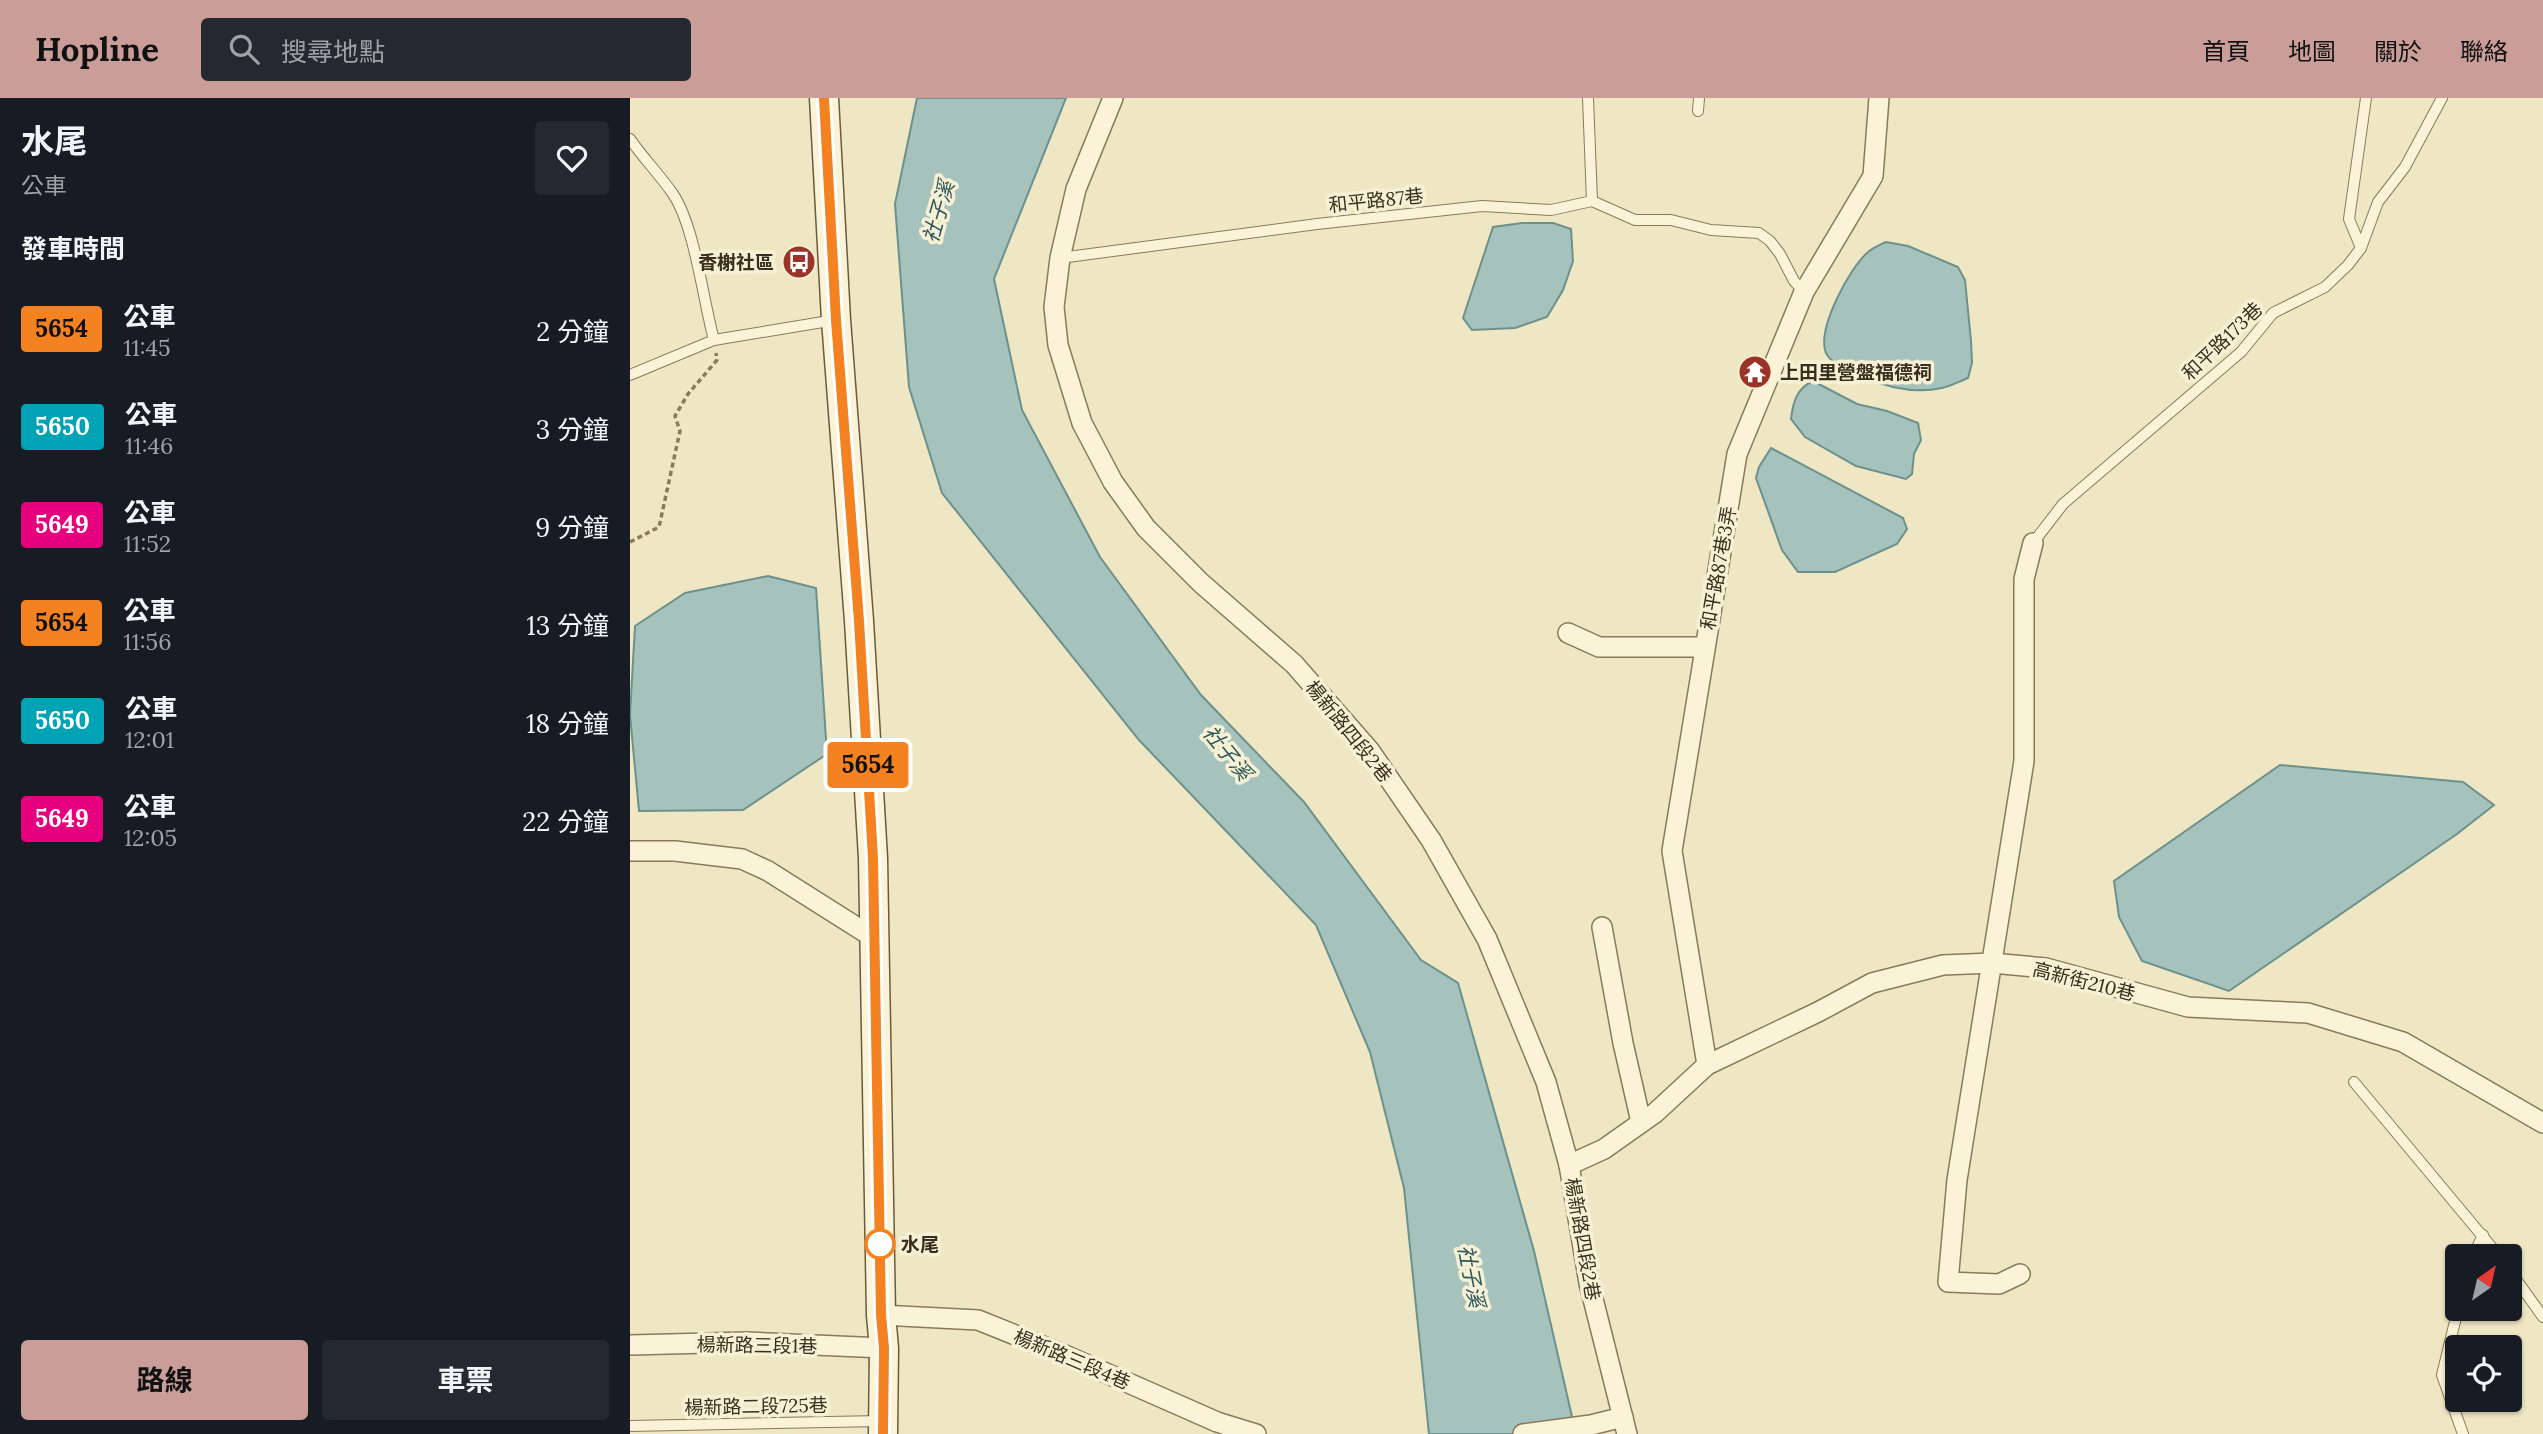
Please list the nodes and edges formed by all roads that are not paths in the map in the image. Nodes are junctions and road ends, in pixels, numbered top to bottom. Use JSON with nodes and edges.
{"nodes":[{"id":1,"x":824,"y":98,"type":"edge"},
{"id":2,"x":1113,"y":98,"type":"edge"},
{"id":3,"x":1588,"y":98,"type":"edge"},
{"id":4,"x":1699,"y":98,"type":"edge"},
{"id":5,"x":1879,"y":98,"type":"edge"},
{"id":6,"x":2366,"y":98,"type":"edge"},
{"id":7,"x":2442,"y":98,"type":"edge"},
{"id":8,"x":1698,"y":111,"type":"dead end"},
{"id":9,"x":630,"y":139,"type":"edge"},
{"id":10,"x":1592,"y":201,"type":"junction"},
{"id":11,"x":2361,"y":248,"type":"junction"},
{"id":12,"x":1060,"y":258,"type":"junction"},
{"id":13,"x":1804,"y":292,"type":"junction"},
{"id":14,"x":836,"y":320,"type":"junction"},
{"id":15,"x":713,"y":340,"type":"junction"},
{"id":16,"x":630,"y":375,"type":"edge"},
{"id":17,"x":2032,"y":543,"type":"joint"},
{"id":18,"x":1568,"y":633,"type":"dead end"},
{"id":19,"x":1704,"y":647,"type":"junction"},
{"id":20,"x":630,"y":851,"type":"edge"},
{"id":21,"x":1602,"y":927,"type":"dead end"},
{"id":22,"x":874,"y":938,"type":"junction"},
{"id":23,"x":1992,"y":963,"type":"junction"},
{"id":24,"x":1707,"y":1065,"type":"junction"},
{"id":25,"x":2354,"y":1082,"type":"dead end"},
{"id":26,"x":1641,"y":1122,"type":"junction"},
{"id":27,"x":2543,"y":1123,"type":"edge"},
{"id":28,"x":1569,"y":1165,"type":"junction"},
{"id":29,"x":2483,"y":1235,"type":"junction"},
{"id":30,"x":2479,"y":1244,"type":"edge"},
{"id":31,"x":2490,"y":1244,"type":"edge"},
{"id":32,"x":2020,"y":1273,"type":"dead end"},
{"id":33,"x":2522,"y":1288,"type":"edge"},
{"id":34,"x":881,"y":1315,"type":"junction"},
{"id":35,"x":2543,"y":1317,"type":"edge"},
{"id":36,"x":2455,"y":1321,"type":"edge"},
{"id":37,"x":630,"y":1345,"type":"edge"},
{"id":38,"x":884,"y":1348,"type":"junction"},
{"id":39,"x":1625,"y":1425,"type":"edge"},
{"id":40,"x":630,"y":1426,"type":"edge"},
{"id":41,"x":883,"y":1428,"type":"edge"},
{"id":42,"x":1256,"y":1434,"type":"edge"},
{"id":43,"x":1523,"y":1434,"type":"edge"},
{"id":44,"x":2463,"y":1434,"type":"edge"}],
"edges":[{"from":1,"to":14,"type":"main road"},
{"from":2,"to":12,"type":"street","name":"楊新路四段2巷"},
{"from":3,"to":10,"type":"lane"},
{"from":4,"to":8,"type":"lane"},
{"from":5,"to":13,"type":"street","name":"和平路87巷3弄"},
{"from":6,"to":11,"type":"lane"},
{"from":7,"to":11,"type":"lane"},
{"from":9,"to":15,"type":"lane"},
{"from":10,"to":12,"type":"lane","name":"和平路87巷"},
{"from":10,"to":13,"type":"lane"},
{"from":11,"to":17,"type":"lane","name":"和平路173巷"},
{"from":12,"to":28,"type":"street","name":"楊新路四段2巷"},
{"from":13,"to":19,"type":"street","name":"和平路87巷3弄"},
{"from":14,"to":15,"type":"lane"},
{"from":14,"to":22,"type":"main road"},
{"from":15,"to":16,"type":"lane"},
{"from":17,"to":23,"type":"street"},
{"from":18,"to":19,"type":"street"},
{"from":19,"to":24,"type":"street","name":"和平路87巷3弄"},
{"from":20,"to":22,"type":"street"},
{"from":21,"to":26,"type":"street"},
{"from":22,"to":34,"type":"main road"},
{"from":23,"to":24,"type":"street","name":"高新街210巷"},
{"from":23,"to":27,"type":"street","name":"高新街210巷"},
{"from":23,"to":32,"type":"street"},
{"from":24,"to":26,"type":"street","name":"高新街210巷"},
{"from":25,"to":29,"type":"lane"},
{"from":26,"to":28,"type":"street","name":"高新街210巷"},
{"from":28,"to":39,"type":"street","name":"楊新路四段2巷"},
{"from":29,"to":30,"type":"lane"},
{"from":29,"to":31,"type":"lane"},
{"from":33,"to":35,"type":"lane"},
{"from":34,"to":38,"type":"main road"},
{"from":34,"to":42,"type":"street","name":"楊新路三段4巷"},
{"from":36,"to":44,"type":"lane"},
{"from":37,"to":38,"type":"street","name":"楊新路三段1巷"},
{"from":38,"to":41,"type":"main road"},
{"from":39,"to":43,"type":"street"},
{"from":40,"to":41,"type":"lane","name":"楊新路二段725巷"}]}
